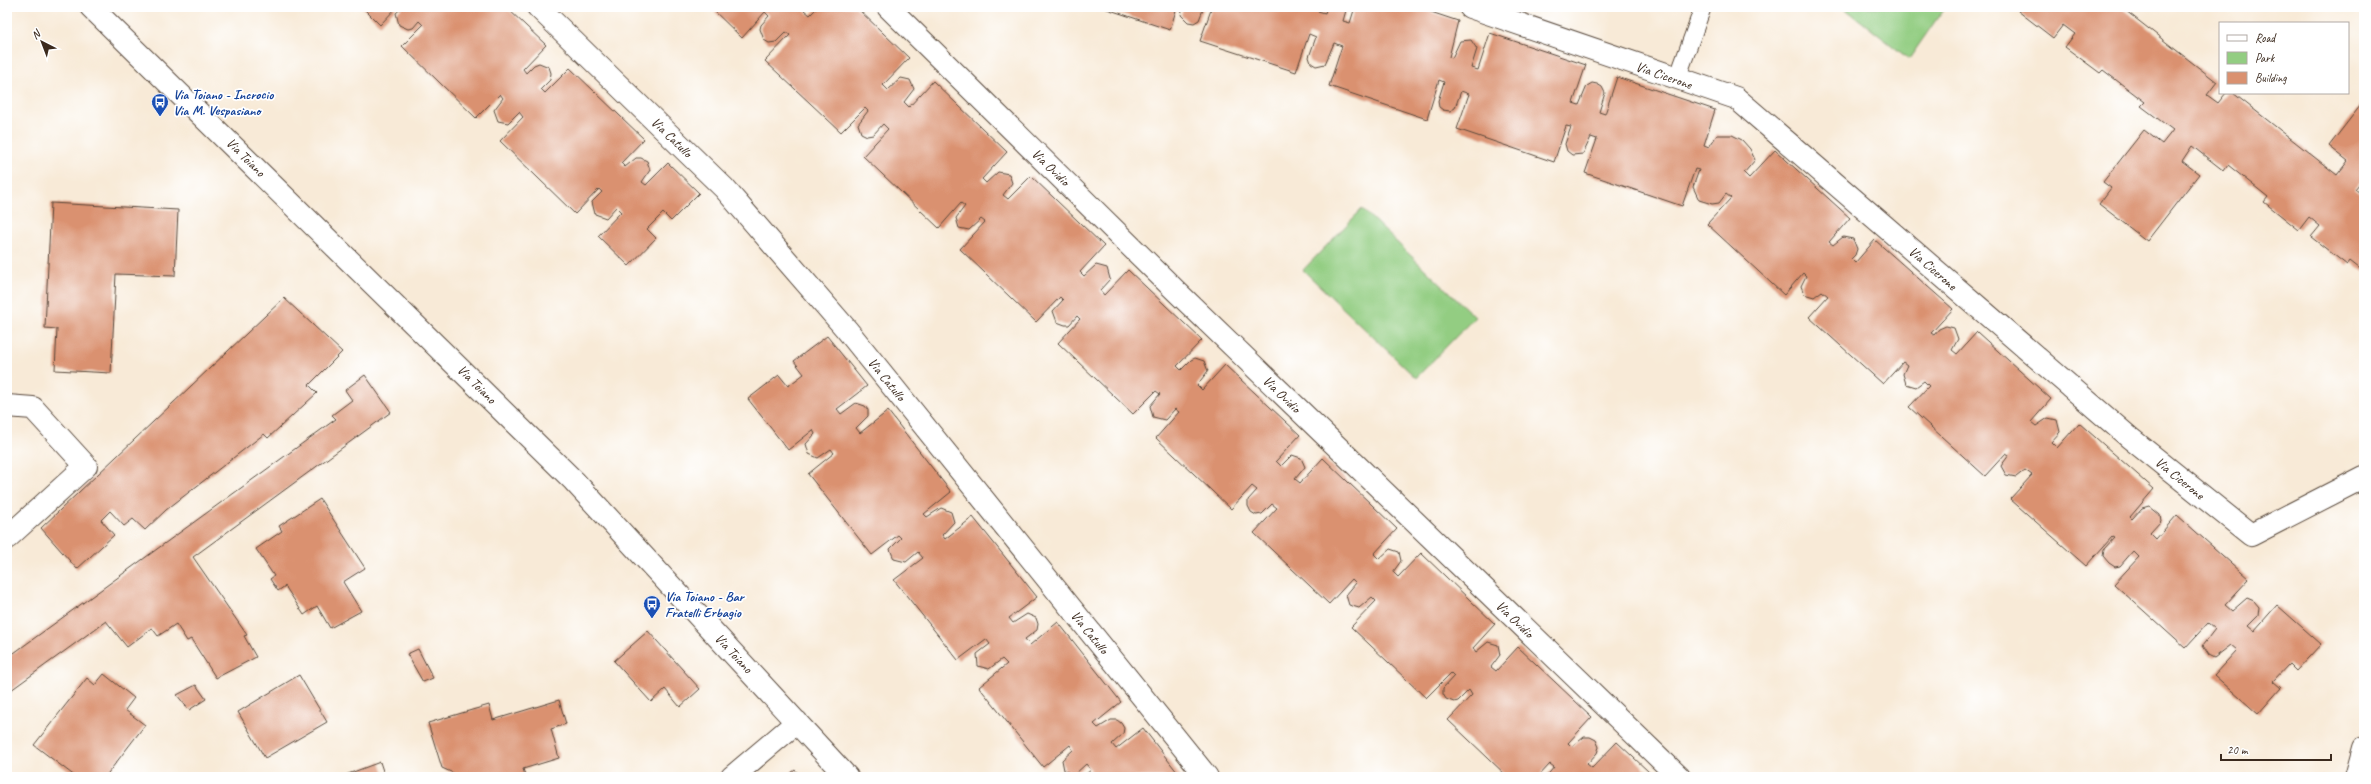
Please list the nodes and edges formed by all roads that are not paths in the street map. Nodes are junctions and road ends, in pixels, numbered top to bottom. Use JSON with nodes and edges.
{"nodes":[{"id":1,"x":91,"y":7,"type":"edge"},
{"id":2,"x":888,"y":7,"type":"edge"},
{"id":3,"x":1470,"y":7,"type":"edge"},
{"id":4,"x":1703,"y":7,"type":"edge"},
{"id":5,"x":541,"y":8,"type":"edge"},
{"id":6,"x":1677,"y":79,"type":"junction"},
{"id":7,"x":7,"y":406,"type":"edge"},
{"id":8,"x":2364,"y":477,"type":"edge"},
{"id":9,"x":7,"y":538,"type":"edge"},
{"id":10,"x":796,"y":722,"type":"junction"},
{"id":11,"x":2364,"y":748,"type":"edge"},
{"id":12,"x":732,"y":777,"type":"edge"},
{"id":13,"x":847,"y":777,"type":"edge"},
{"id":14,"x":1207,"y":777,"type":"edge"},
{"id":15,"x":1679,"y":777,"type":"edge"},
{"id":16,"x":2356,"y":777,"type":"edge"}],
"edges":[{"from":1,"to":10,"type":"street","name":"Via Toiano"},
{"from":2,"to":15,"type":"street","name":"Via Ovidio"},
{"from":3,"to":6,"type":"street","name":"Via Cicerone"},
{"from":4,"to":6,"type":"lane"},
{"from":5,"to":14,"type":"street","name":"Via Catullo"},
{"from":6,"to":8,"type":"street","name":"Via Cicerone"},
{"from":7,"to":9,"type":"street"},
{"from":10,"to":12,"type":"street"},
{"from":10,"to":13,"type":"street","name":"Via Toiano"},
{"from":11,"to":16,"type":"street"}]}
